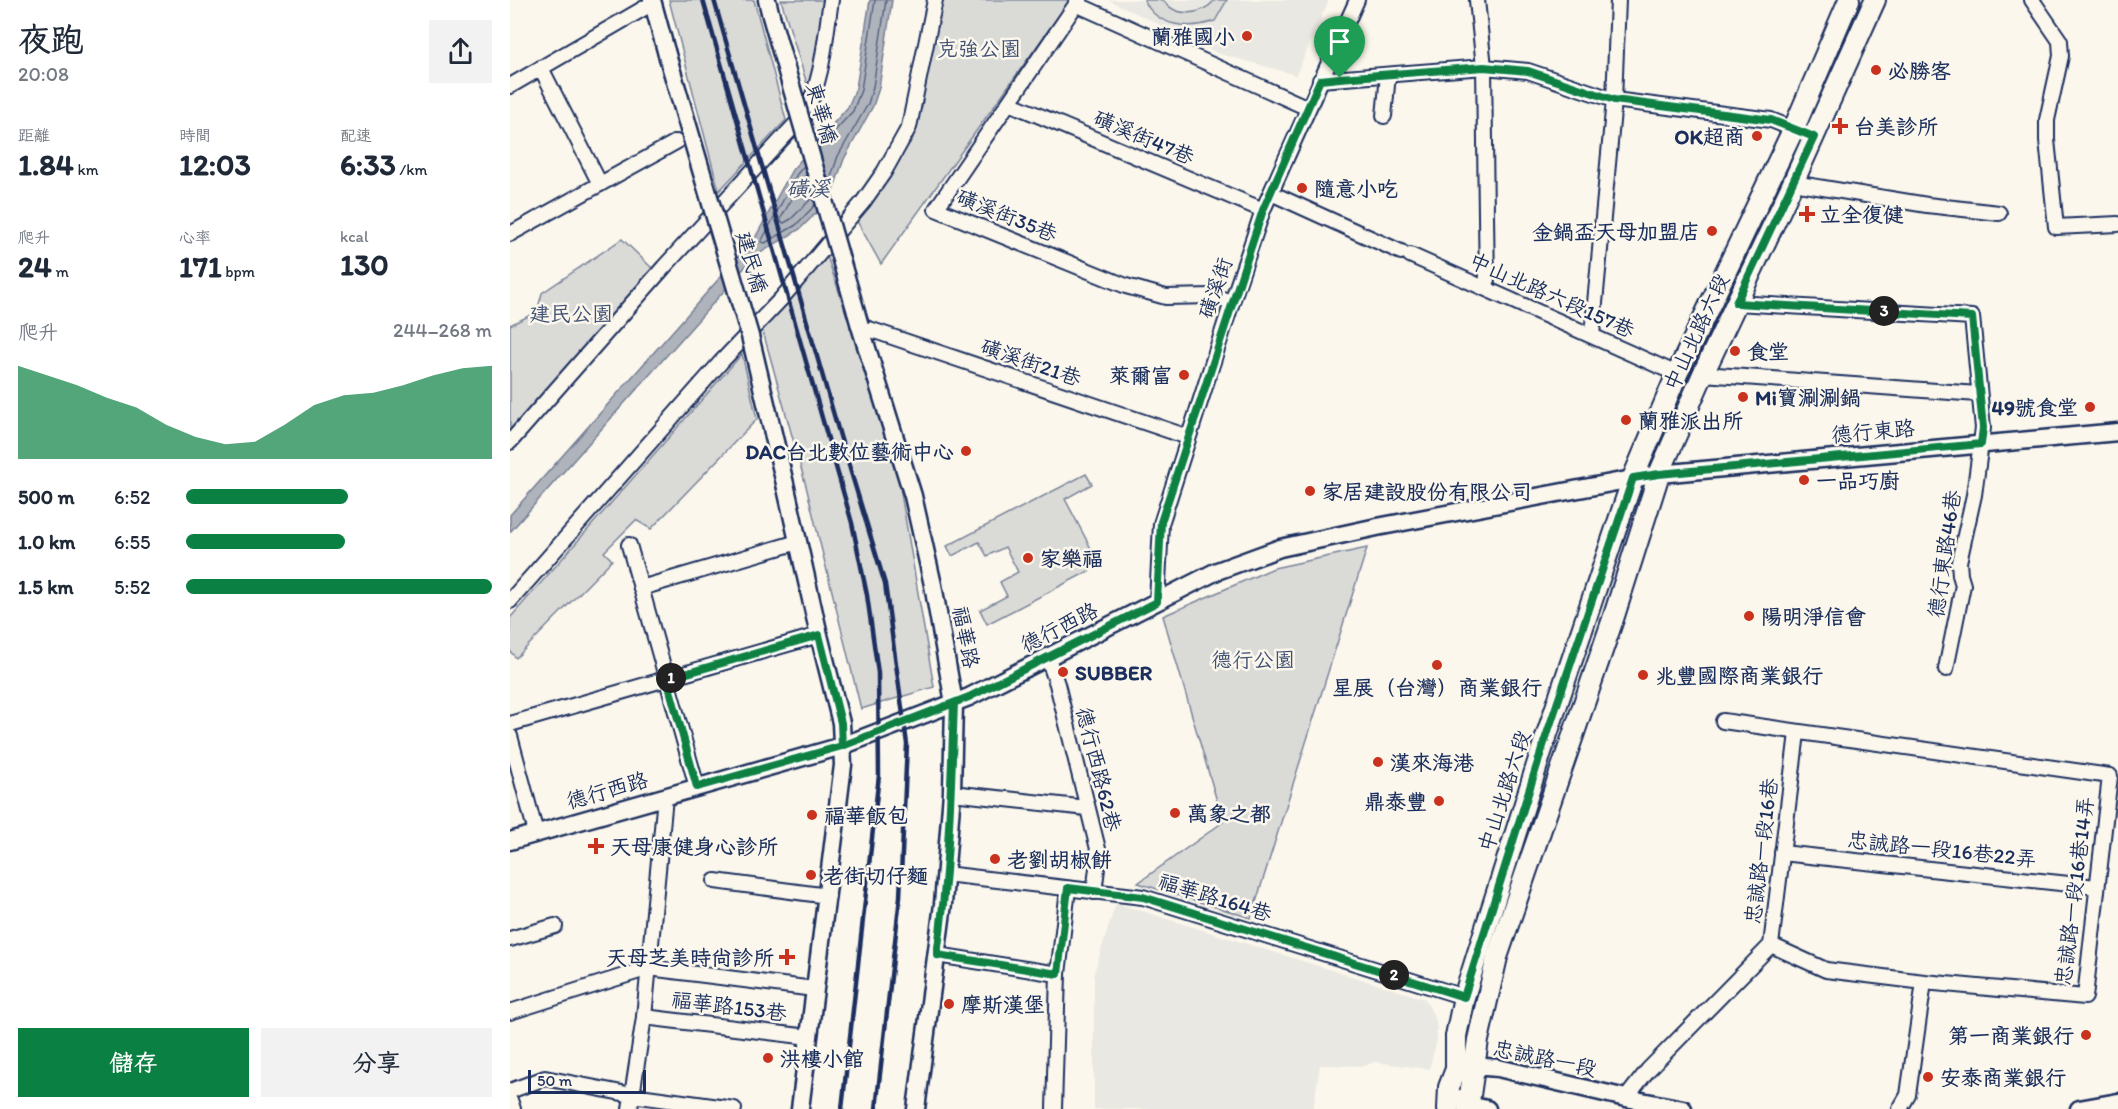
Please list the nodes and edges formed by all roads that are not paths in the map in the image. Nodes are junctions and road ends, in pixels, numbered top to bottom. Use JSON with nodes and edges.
{"nodes":[{"id":1,"x":831,"y":0,"type":"edge"},
{"id":2,"x":935,"y":0,"type":"edge"},
{"id":3,"x":1357,"y":0,"type":"edge"},
{"id":4,"x":1478,"y":0,"type":"edge"},
{"id":5,"x":1618,"y":0,"type":"edge"},
{"id":6,"x":1849,"y":0,"type":"edge"},
{"id":7,"x":1875,"y":0,"type":"edge"},
{"id":8,"x":2032,"y":0,"type":"edge"},
{"id":9,"x":652,"y":2,"type":"edge"},
{"id":10,"x":1078,"y":2,"type":"edge"},
{"id":11,"x":769,"y":8,"type":"edge"},
{"id":12,"x":1484,"y":67,"type":"junction"},
{"id":13,"x":541,"y":68,"type":"junction"},
{"id":14,"x":1388,"y":75,"type":"junction"},
{"id":15,"x":1320,"y":80,"type":"junction"},
{"id":16,"x":510,"y":86,"type":"edge"},
{"id":17,"x":1614,"y":100,"type":"junction"},
{"id":18,"x":1009,"y":103,"type":"junction"},
{"id":19,"x":1308,"y":108,"type":"junction"},
{"id":20,"x":1384,"y":116,"type":"dead end"},
{"id":21,"x":1794,"y":128,"type":"junction"},
{"id":22,"x":1814,"y":137,"type":"junction"},
{"id":23,"x":676,"y":142,"type":"dead end"},
{"id":24,"x":1793,"y":183,"type":"junction"},
{"id":25,"x":600,"y":184,"type":"junction"},
{"id":26,"x":1271,"y":193,"type":"junction"},
{"id":27,"x":1263,"y":210,"type":"junction"},
{"id":28,"x":1999,"y":213,"type":"dead end"},
{"id":29,"x":2118,"y":224,"type":"edge"},
{"id":30,"x":510,"y":234,"type":"edge"},
{"id":31,"x":1487,"y":288,"type":"junction"},
{"id":32,"x":1232,"y":302,"type":"junction"},
{"id":33,"x":1736,"y":303,"type":"junction"},
{"id":34,"x":860,"y":326,"type":"junction"},
{"id":35,"x":1592,"y":335,"type":"junction"},
{"id":36,"x":1677,"y":374,"type":"junction"},
{"id":37,"x":1703,"y":374,"type":"junction"},
{"id":38,"x":1978,"y":394,"type":"junction"},
{"id":39,"x":2118,"y":432,"type":"edge"},
{"id":40,"x":1188,"y":437,"type":"junction"},
{"id":41,"x":510,"y":442,"type":"edge"},
{"id":42,"x":1981,"y":444,"type":"junction"},
{"id":43,"x":1659,"y":474,"type":"junction"},
{"id":44,"x":1633,"y":478,"type":"junction"},
{"id":45,"x":798,"y":542,"type":"junction"},
{"id":46,"x":629,"y":545,"type":"dead end"},
{"id":47,"x":641,"y":588,"type":"junction"},
{"id":48,"x":510,"y":601,"type":"edge"},
{"id":49,"x":1157,"y":602,"type":"junction"},
{"id":50,"x":819,"y":635,"type":"junction"},
{"id":51,"x":1048,"y":657,"type":"junction"},
{"id":52,"x":1946,"y":669,"type":"dead end"},
{"id":53,"x":667,"y":679,"type":"junction"},
{"id":54,"x":954,"y":703,"type":"junction"},
{"id":55,"x":1723,"y":720,"type":"dead end"},
{"id":56,"x":510,"y":724,"type":"edge"},
{"id":57,"x":1797,"y":733,"type":"junction"},
{"id":58,"x":510,"y":736,"type":"edge"},
{"id":59,"x":842,"y":746,"type":"junction"},
{"id":60,"x":697,"y":787,"type":"junction"},
{"id":61,"x":952,"y":792,"type":"junction"},
{"id":62,"x":665,"y":797,"type":"junction"},
{"id":63,"x":1087,"y":808,"type":"junction"},
{"id":64,"x":536,"y":833,"type":"junction"},
{"id":65,"x":510,"y":841,"type":"edge"},
{"id":66,"x":1782,"y":853,"type":"junction"},
{"id":67,"x":945,"y":874,"type":"junction"},
{"id":68,"x":716,"y":881,"type":"dead end"},
{"id":69,"x":2097,"y":887,"type":"junction"},
{"id":70,"x":1068,"y":888,"type":"junction"},
{"id":71,"x":1094,"y":892,"type":"junction"},
{"id":72,"x":828,"y":896,"type":"junction"},
{"id":73,"x":555,"y":926,"type":"dead end"},
{"id":74,"x":510,"y":939,"type":"edge"},
{"id":75,"x":1771,"y":945,"type":"junction"},
{"id":76,"x":937,"y":955,"type":"junction"},
{"id":77,"x":649,"y":968,"type":"junction"},
{"id":78,"x":1058,"y":974,"type":"junction"},
{"id":79,"x":1924,"y":982,"type":"junction"},
{"id":80,"x":814,"y":989,"type":"junction"},
{"id":81,"x":1464,"y":997,"type":"junction"},
{"id":82,"x":510,"y":1012,"type":"edge"},
{"id":83,"x":644,"y":1017,"type":"junction"},
{"id":84,"x":809,"y":1037,"type":"junction"},
{"id":85,"x":1473,"y":1066,"type":"junction"},
{"id":86,"x":1449,"y":1087,"type":"junction"},
{"id":87,"x":510,"y":1091,"type":"edge"},
{"id":88,"x":1626,"y":1098,"type":"junction"},
{"id":89,"x":510,"y":1100,"type":"edge"},
{"id":90,"x":631,"y":1102,"type":"edge"},
{"id":91,"x":2118,"y":1102,"type":"edge"},
{"id":92,"x":1474,"y":1108,"type":"edge"},
{"id":93,"x":513,"y":1109,"type":"edge"},
{"id":94,"x":734,"y":1109,"type":"edge"},
{"id":95,"x":800,"y":1109,"type":"edge"},
{"id":96,"x":916,"y":1109,"type":"edge"},
{"id":97,"x":1054,"y":1109,"type":"edge"},
{"id":98,"x":1438,"y":1109,"type":"edge"},
{"id":99,"x":1448,"y":1109,"type":"edge"},
{"id":100,"x":1683,"y":1109,"type":"edge"},
{"id":101,"x":1900,"y":1109,"type":"edge"},
{"id":102,"x":2079,"y":1109,"type":"edge"}],
"edges":[{"from":1,"to":41,"type":"street"},
{"from":2,"to":48,"type":"street"},
{"from":3,"to":15,"type":"street","name":"磺溪街"},
{"from":4,"to":12,"type":"street"},
{"from":5,"to":17,"type":"street"},
{"from":6,"to":21,"type":"main road","name":"中山北路六段"},
{"from":7,"to":22,"type":"main road","name":"中山北路六段"},
{"from":8,"to":29,"type":"street"},
{"from":9,"to":13,"type":"street"},
{"from":9,"to":45,"type":"street","name":"建民橋","bridge":true},
{"from":10,"to":18,"type":"street","name":"磺溪街35巷"},
{"from":10,"to":19,"type":"street"},
{"from":11,"to":34,"type":"street","name":"東華橋","bridge":true},
{"from":12,"to":14,"type":"street"},
{"from":12,"to":17,"type":"street"},
{"from":12,"to":31,"type":"street"},
{"from":13,"to":16,"type":"street"},
{"from":13,"to":25,"type":"street"},
{"from":14,"to":15,"type":"street"},
{"from":14,"to":20,"type":"street"},
{"from":15,"to":19,"type":"street","name":"磺溪街"},
{"from":17,"to":21,"type":"street"},
{"from":17,"to":35,"type":"street"},
{"from":18,"to":27,"type":"street","name":"磺溪街47巷"},
{"from":18,"to":32,"type":"street","name":"磺溪街35巷"},
{"from":19,"to":26,"type":"street","name":"磺溪街"},
{"from":21,"to":22,"type":"street"},
{"from":21,"to":36,"type":"main road","name":"中山北路六段"},
{"from":22,"to":24,"type":"main road","name":"中山北路六段"},
{"from":23,"to":25,"type":"street"},
{"from":24,"to":28,"type":"street"},
{"from":24,"to":33,"type":"main road","name":"中山北路六段"},
{"from":25,"to":30,"type":"street"},
{"from":26,"to":27,"type":"street","name":"磺溪街"},
{"from":26,"to":31,"type":"street","name":"中山北路六段157巷"},
{"from":27,"to":32,"type":"street","name":"磺溪街"},
{"from":31,"to":35,"type":"street","name":"中山北路六段157巷"},
{"from":32,"to":40,"type":"street","name":"磺溪街"},
{"from":33,"to":37,"type":"main road","name":"中山北路六段"},
{"from":33,"to":38,"type":"street","name":"德行東路46巷"},
{"from":34,"to":40,"type":"street","name":"磺溪街21巷"},
{"from":34,"to":54,"type":"street","name":"福華路"},
{"from":35,"to":36,"type":"street","name":"中山北路六段157巷"},
{"from":36,"to":44,"type":"main road","name":"中山北路六段"},
{"from":37,"to":38,"type":"street"},
{"from":37,"to":43,"type":"main road","name":"中山北路六段"},
{"from":38,"to":42,"type":"street","name":"德行東路46巷"},
{"from":39,"to":42,"type":"street","name":"德行東路"},
{"from":40,"to":49,"type":"street","name":"磺溪街"},
{"from":42,"to":43,"type":"street","name":"德行東路"},
{"from":42,"to":52,"type":"street","name":"德行東路46巷"},
{"from":43,"to":44,"type":"street","name":"德行東路"},
{"from":43,"to":85,"type":"main road","name":"中山北路六段"},
{"from":44,"to":49,"type":"street","name":"德行西路"},
{"from":44,"to":81,"type":"main road","name":"中山北路六段"},
{"from":45,"to":47,"type":"street"},
{"from":45,"to":50,"type":"street"},
{"from":46,"to":47,"type":"street"},
{"from":47,"to":53,"type":"street"},
{"from":49,"to":51,"type":"street","name":"德行西路"},
{"from":50,"to":53,"type":"street"},
{"from":50,"to":59,"type":"street"},
{"from":51,"to":54,"type":"street","name":"德行西路"},
{"from":51,"to":63,"type":"street","name":"德行西路62巷"},
{"from":53,"to":56,"type":"street"},
{"from":53,"to":60,"type":"street"},
{"from":54,"to":59,"type":"street","name":"德行西路"},
{"from":54,"to":61,"type":"street","name":"福華路"},
{"from":55,"to":57,"type":"street"},
{"from":57,"to":66,"type":"street","name":"忠誠路一段16巷"},
{"from":57,"to":69,"type":"street","name":"忠誠路一段16巷14弄"},
{"from":58,"to":64,"type":"street"},
{"from":59,"to":60,"type":"street","name":"德行西路"},
{"from":59,"to":72,"type":"street"},
{"from":60,"to":62,"type":"street","name":"德行西路"},
{"from":61,"to":63,"type":"street"},
{"from":61,"to":67,"type":"street","name":"福華路"},
{"from":62,"to":64,"type":"street","name":"德行西路"},
{"from":62,"to":77,"type":"street"},
{"from":63,"to":71,"type":"street","name":"德行西路62巷"},
{"from":64,"to":65,"type":"street","name":"德行西路"},
{"from":66,"to":69,"type":"street","name":"忠誠路一段16巷22弄"},
{"from":66,"to":75,"type":"street","name":"忠誠路一段16巷"},
{"from":67,"to":70,"type":"street","name":"福華路164巷"},
{"from":67,"to":76,"type":"street","name":"福華路"},
{"from":68,"to":72,"type":"street"},
{"from":69,"to":79,"type":"street","name":"忠誠路一段16巷14弄"},
{"from":70,"to":71,"type":"street","name":"福華路164巷"},
{"from":70,"to":78,"type":"street"},
{"from":71,"to":81,"type":"street","name":"福華路164巷"},
{"from":72,"to":80,"type":"street"},
{"from":73,"to":74,"type":"street"},
{"from":75,"to":79,"type":"street","name":"忠誠路一段16巷14弄"},
{"from":75,"to":88,"type":"street","name":"忠誠路一段16巷"},
{"from":76,"to":78,"type":"street"},
{"from":76,"to":96,"type":"street","name":"福華路"},
{"from":77,"to":80,"type":"street"},
{"from":77,"to":82,"type":"street"},
{"from":77,"to":83,"type":"street"},
{"from":78,"to":97,"type":"street"},
{"from":79,"to":101,"type":"street"},
{"from":80,"to":84,"type":"street"},
{"from":81,"to":86,"type":"main road","name":"中山北路六段"},
{"from":83,"to":84,"type":"street","name":"福華路153巷"},
{"from":83,"to":90,"type":"street"},
{"from":84,"to":95,"type":"street"},
{"from":85,"to":86,"type":"street","name":"忠誠路一段"},
{"from":85,"to":88,"type":"street","name":"忠誠路一段"},
{"from":85,"to":92,"type":"main road","name":"中山北路六段"},
{"from":86,"to":92,"type":"street"},
{"from":86,"to":98,"type":"street"},
{"from":86,"to":99,"type":"main road","name":"中山北路六段"},
{"from":87,"to":90,"type":"street"},
{"from":88,"to":100,"type":"street","name":"忠誠路一段"},
{"from":89,"to":93,"type":"street"},
{"from":90,"to":94,"type":"street"},
{"from":91,"to":102,"type":"street"}]}
